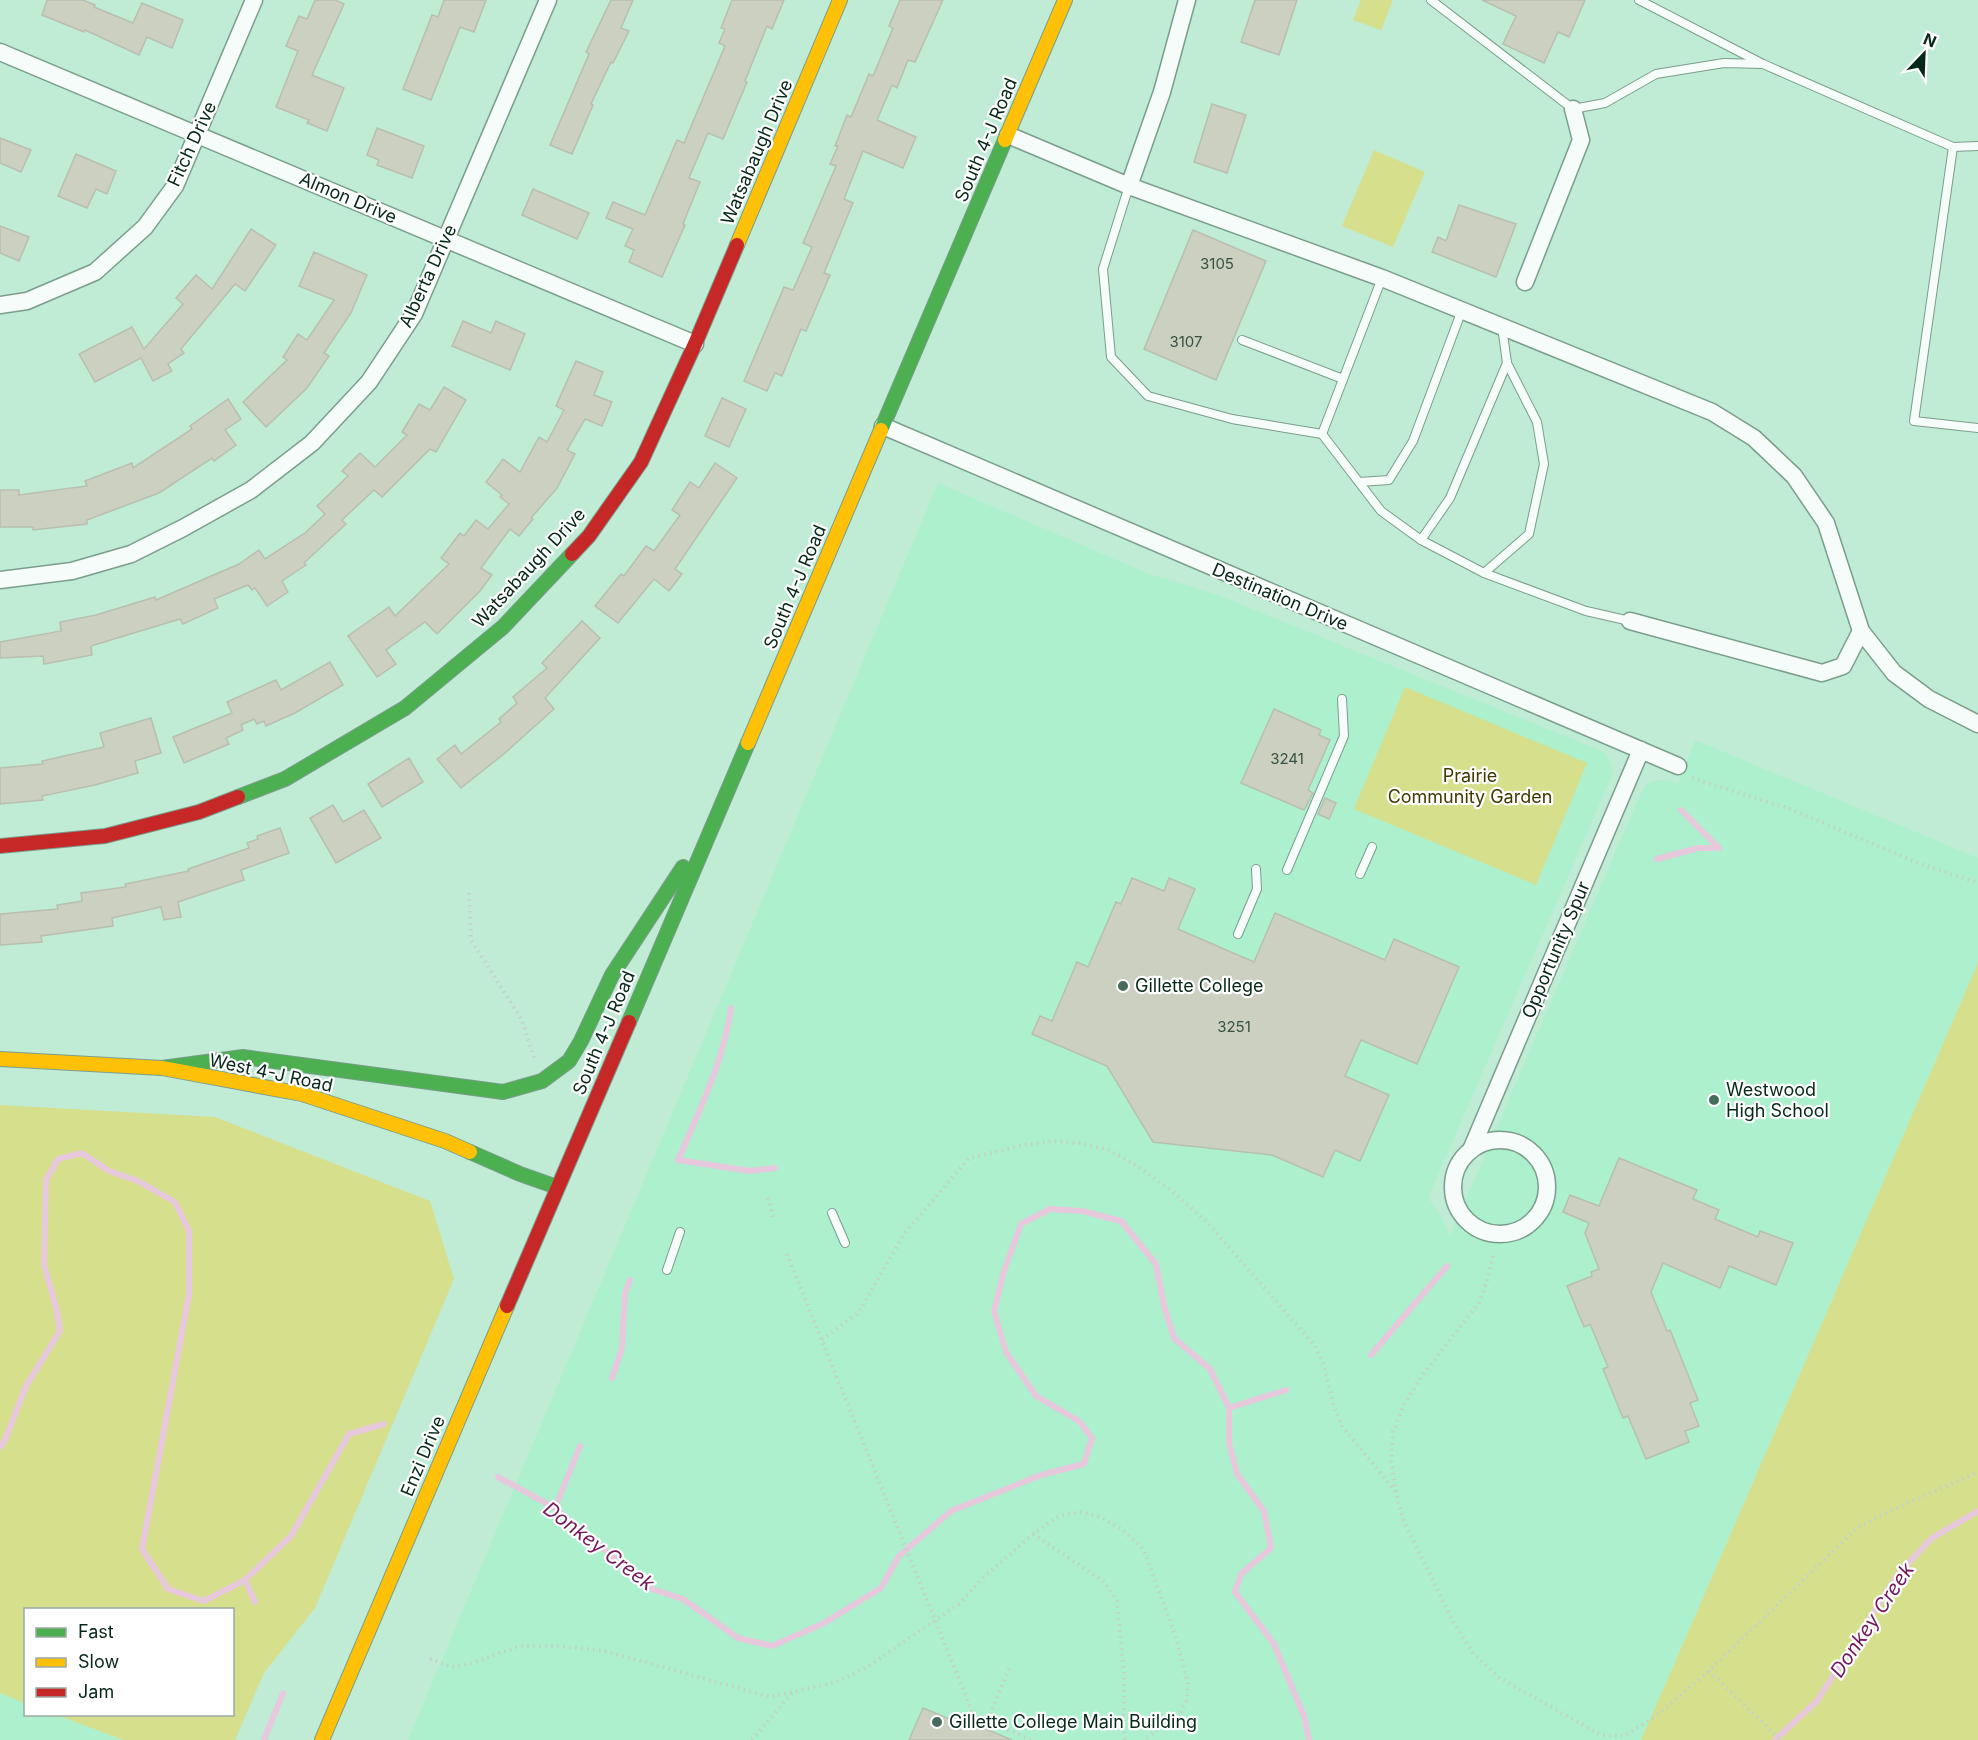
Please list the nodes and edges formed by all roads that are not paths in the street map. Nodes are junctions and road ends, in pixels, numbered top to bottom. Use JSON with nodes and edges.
{"nodes":[{"id":1,"x":254,"y":0,"type":"edge"},
{"id":2,"x":548,"y":0,"type":"edge"},
{"id":3,"x":840,"y":0,"type":"edge"},
{"id":4,"x":1065,"y":0,"type":"edge"},
{"id":5,"x":1187,"y":0,"type":"edge"},
{"id":6,"x":1431,"y":0,"type":"edge"},
{"id":7,"x":1639,"y":0,"type":"edge"},
{"id":8,"x":0,"y":52,"type":"edge"},
{"id":9,"x":1763,"y":64,"type":"junction"},
{"id":10,"x":1573,"y":109,"type":"junction"},
{"id":11,"x":1008,"y":135,"type":"junction"},
{"id":12,"x":197,"y":136,"type":"junction"},
{"id":13,"x":1978,"y":146,"type":"edge"},
{"id":14,"x":1953,"y":147,"type":"junction"},
{"id":15,"x":1129,"y":186,"type":"junction"},
{"id":16,"x":446,"y":239,"type":"junction"},
{"id":17,"x":1382,"y":278,"type":"junction"},
{"id":18,"x":1525,"y":282,"type":"dead end"},
{"id":19,"x":0,"y":305,"type":"edge"},
{"id":20,"x":1462,"y":310,"type":"junction"},
{"id":21,"x":1502,"y":327,"type":"junction"},
{"id":22,"x":1242,"y":340,"type":"dead end"},
{"id":23,"x":696,"y":344,"type":"junction"},
{"id":24,"x":1507,"y":363,"type":"junction"},
{"id":25,"x":1342,"y":379,"type":"junction"},
{"id":26,"x":883,"y":426,"type":"junction"},
{"id":27,"x":1978,"y":428,"type":"edge"},
{"id":28,"x":1322,"y":434,"type":"junction"},
{"id":29,"x":1359,"y":482,"type":"junction"},
{"id":30,"x":1421,"y":540,"type":"junction"},
{"id":31,"x":1484,"y":573,"type":"junction"},
{"id":32,"x":0,"y":580,"type":"edge"},
{"id":33,"x":1630,"y":621,"type":"joint"},
{"id":34,"x":1861,"y":631,"type":"junction"},
{"id":35,"x":1342,"y":699,"type":"dead end"},
{"id":36,"x":1978,"y":724,"type":"edge"},
{"id":37,"x":1641,"y":750,"type":"junction"},
{"id":38,"x":1678,"y":766,"type":"road end"},
{"id":39,"x":718,"y":814,"type":"junction"},
{"id":40,"x":0,"y":846,"type":"edge"},
{"id":41,"x":1372,"y":847,"type":"dead end"},
{"id":42,"x":1256,"y":869,"type":"dead end"},
{"id":43,"x":1287,"y":870,"type":"dead end"},
{"id":44,"x":1360,"y":874,"type":"dead end"},
{"id":45,"x":1238,"y":934,"type":"dead end"},
{"id":46,"x":0,"y":1059,"type":"edge"},
{"id":47,"x":162,"y":1068,"type":"junction"},
{"id":48,"x":1471,"y":1150,"type":"junction"},
{"id":49,"x":557,"y":1187,"type":"junction"},
{"id":50,"x":832,"y":1213,"type":"dead end"},
{"id":51,"x":680,"y":1232,"type":"dead end"},
{"id":52,"x":845,"y":1243,"type":"dead end"},
{"id":53,"x":667,"y":1270,"type":"dead end"},
{"id":54,"x":322,"y":1740,"type":"edge"}],
"edges":[{"from":1,"to":12,"type":"street","name":"Fitch Drive"},
{"from":2,"to":16,"type":"street","name":"Alberta Drive"},
{"from":3,"to":23,"type":"main road","name":"Watsabaugh Drive"},
{"from":4,"to":11,"type":"main road","name":"South 4-J Road"},
{"from":5,"to":15,"type":"street"},
{"from":6,"to":10,"type":"lane"},
{"from":7,"to":9,"type":"lane"},
{"from":8,"to":12,"type":"street","name":"Almon Drive"},
{"from":9,"to":10,"type":"lane"},
{"from":9,"to":14,"type":"lane"},
{"from":10,"to":18,"type":"street"},
{"from":11,"to":15,"type":"street"},
{"from":11,"to":26,"type":"main road","name":"South 4-J Road"},
{"from":12,"to":16,"type":"street","name":"Almon Drive"},
{"from":12,"to":19,"type":"street","name":"Fitch Drive"},
{"from":13,"to":14,"type":"lane"},
{"from":14,"to":27,"type":"lane"},
{"from":15,"to":17,"type":"street"},
{"from":15,"to":28,"type":"lane"},
{"from":16,"to":23,"type":"street","name":"Almon Drive"},
{"from":16,"to":32,"type":"street","name":"Alberta Drive"},
{"from":17,"to":20,"type":"street"},
{"from":17,"to":25,"type":"lane"},
{"from":20,"to":21,"type":"street"},
{"from":20,"to":29,"type":"lane"},
{"from":21,"to":24,"type":"lane"},
{"from":21,"to":34,"type":"street"},
{"from":22,"to":25,"type":"lane"},
{"from":23,"to":40,"type":"main road","name":"Watsabaugh Drive"},
{"from":24,"to":30,"type":"lane"},
{"from":24,"to":31,"type":"lane"},
{"from":25,"to":28,"type":"lane"},
{"from":26,"to":37,"type":"street","name":"Destination Drive"},
{"from":26,"to":39,"type":"main road","name":"South 4-J Road"},
{"from":28,"to":29,"type":"lane"},
{"from":29,"to":30,"type":"lane"},
{"from":30,"to":31,"type":"lane"},
{"from":31,"to":33,"type":"lane"},
{"from":33,"to":34,"type":"street"},
{"from":34,"to":36,"type":"street"},
{"from":35,"to":43,"type":"lane"},
{"from":37,"to":38,"type":"street","name":"Destination Drive"},
{"from":37,"to":48,"type":"street","name":"Opportunity Spur"},
{"from":39,"to":47,"type":"main road"},
{"from":39,"to":49,"type":"main road","name":"South 4-J Road"},
{"from":41,"to":44,"type":"lane"},
{"from":42,"to":45,"type":"lane"},
{"from":46,"to":47,"type":"main road","name":"West 4-J Road"},
{"from":47,"to":49,"type":"main road","name":"West 4-J Road"},
{"from":48,"to":48,"type":"street","name":"Opportunity Spur"},
{"from":49,"to":54,"type":"main road","name":"Enzi Drive"},
{"from":50,"to":52,"type":"lane"},
{"from":51,"to":53,"type":"lane"}]}
